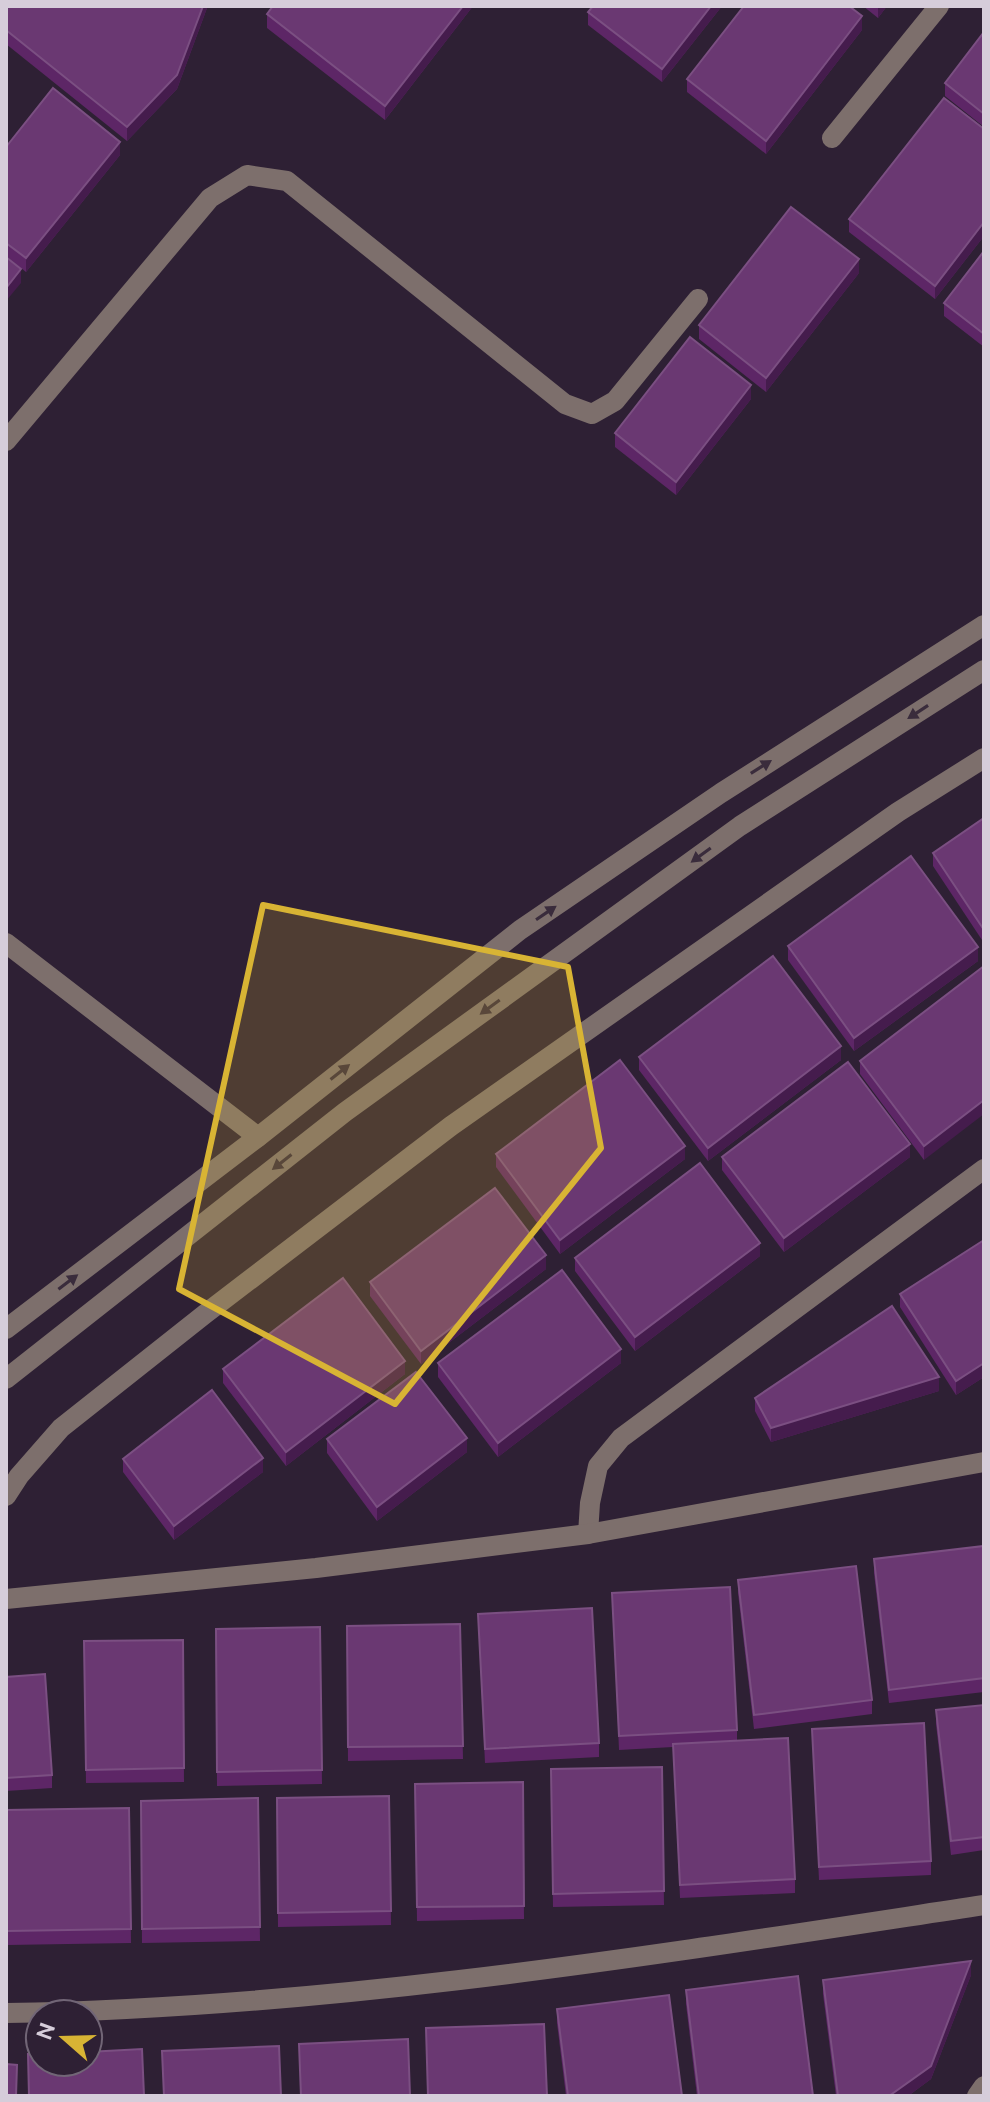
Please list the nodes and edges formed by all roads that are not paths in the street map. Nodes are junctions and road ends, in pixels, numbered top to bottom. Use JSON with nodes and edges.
{"nodes":[{"id":1,"x":939,"y":6,"type":"edge"},
{"id":2,"x":832,"y":138,"type":"dead end"},
{"id":3,"x":698,"y":299,"type":"dead end"},
{"id":4,"x":6,"y":441,"type":"edge"},
{"id":5,"x":984,"y":625,"type":"edge"},
{"id":6,"x":984,"y":670,"type":"edge"},
{"id":7,"x":984,"y":758,"type":"edge"},
{"id":8,"x":6,"y":943,"type":"edge"},
{"id":9,"x":258,"y":1137,"type":"junction"},
{"id":10,"x":984,"y":1169,"type":"edge"},
{"id":11,"x":6,"y":1329,"type":"edge"},
{"id":12,"x":6,"y":1379,"type":"edge"},
{"id":13,"x":984,"y":1462,"type":"edge"},
{"id":14,"x":6,"y":1496,"type":"edge"},
{"id":15,"x":588,"y":1534,"type":"junction"},
{"id":16,"x":6,"y":1599,"type":"edge"},
{"id":17,"x":984,"y":1905,"type":"edge"},
{"id":18,"x":6,"y":2013,"type":"edge"},
{"id":19,"x":984,"y":2086,"type":"edge"},
{"id":20,"x":977,"y":2096,"type":"edge"}],
"edges":[{"from":1,"to":2,"type":"street"},
{"from":3,"to":4,"type":"street"},
{"from":9,"to":5,"type":"street","one_way":true},
{"from":6,"to":12,"type":"street","one_way":true},
{"from":7,"to":14,"type":"street"},
{"from":8,"to":9,"type":"street"},
{"from":11,"to":9,"type":"street","one_way":true},
{"from":10,"to":15,"type":"street"},
{"from":13,"to":15,"type":"street"},
{"from":15,"to":16,"type":"street"},
{"from":17,"to":18,"type":"street"},
{"from":19,"to":20,"type":"street"}]}
